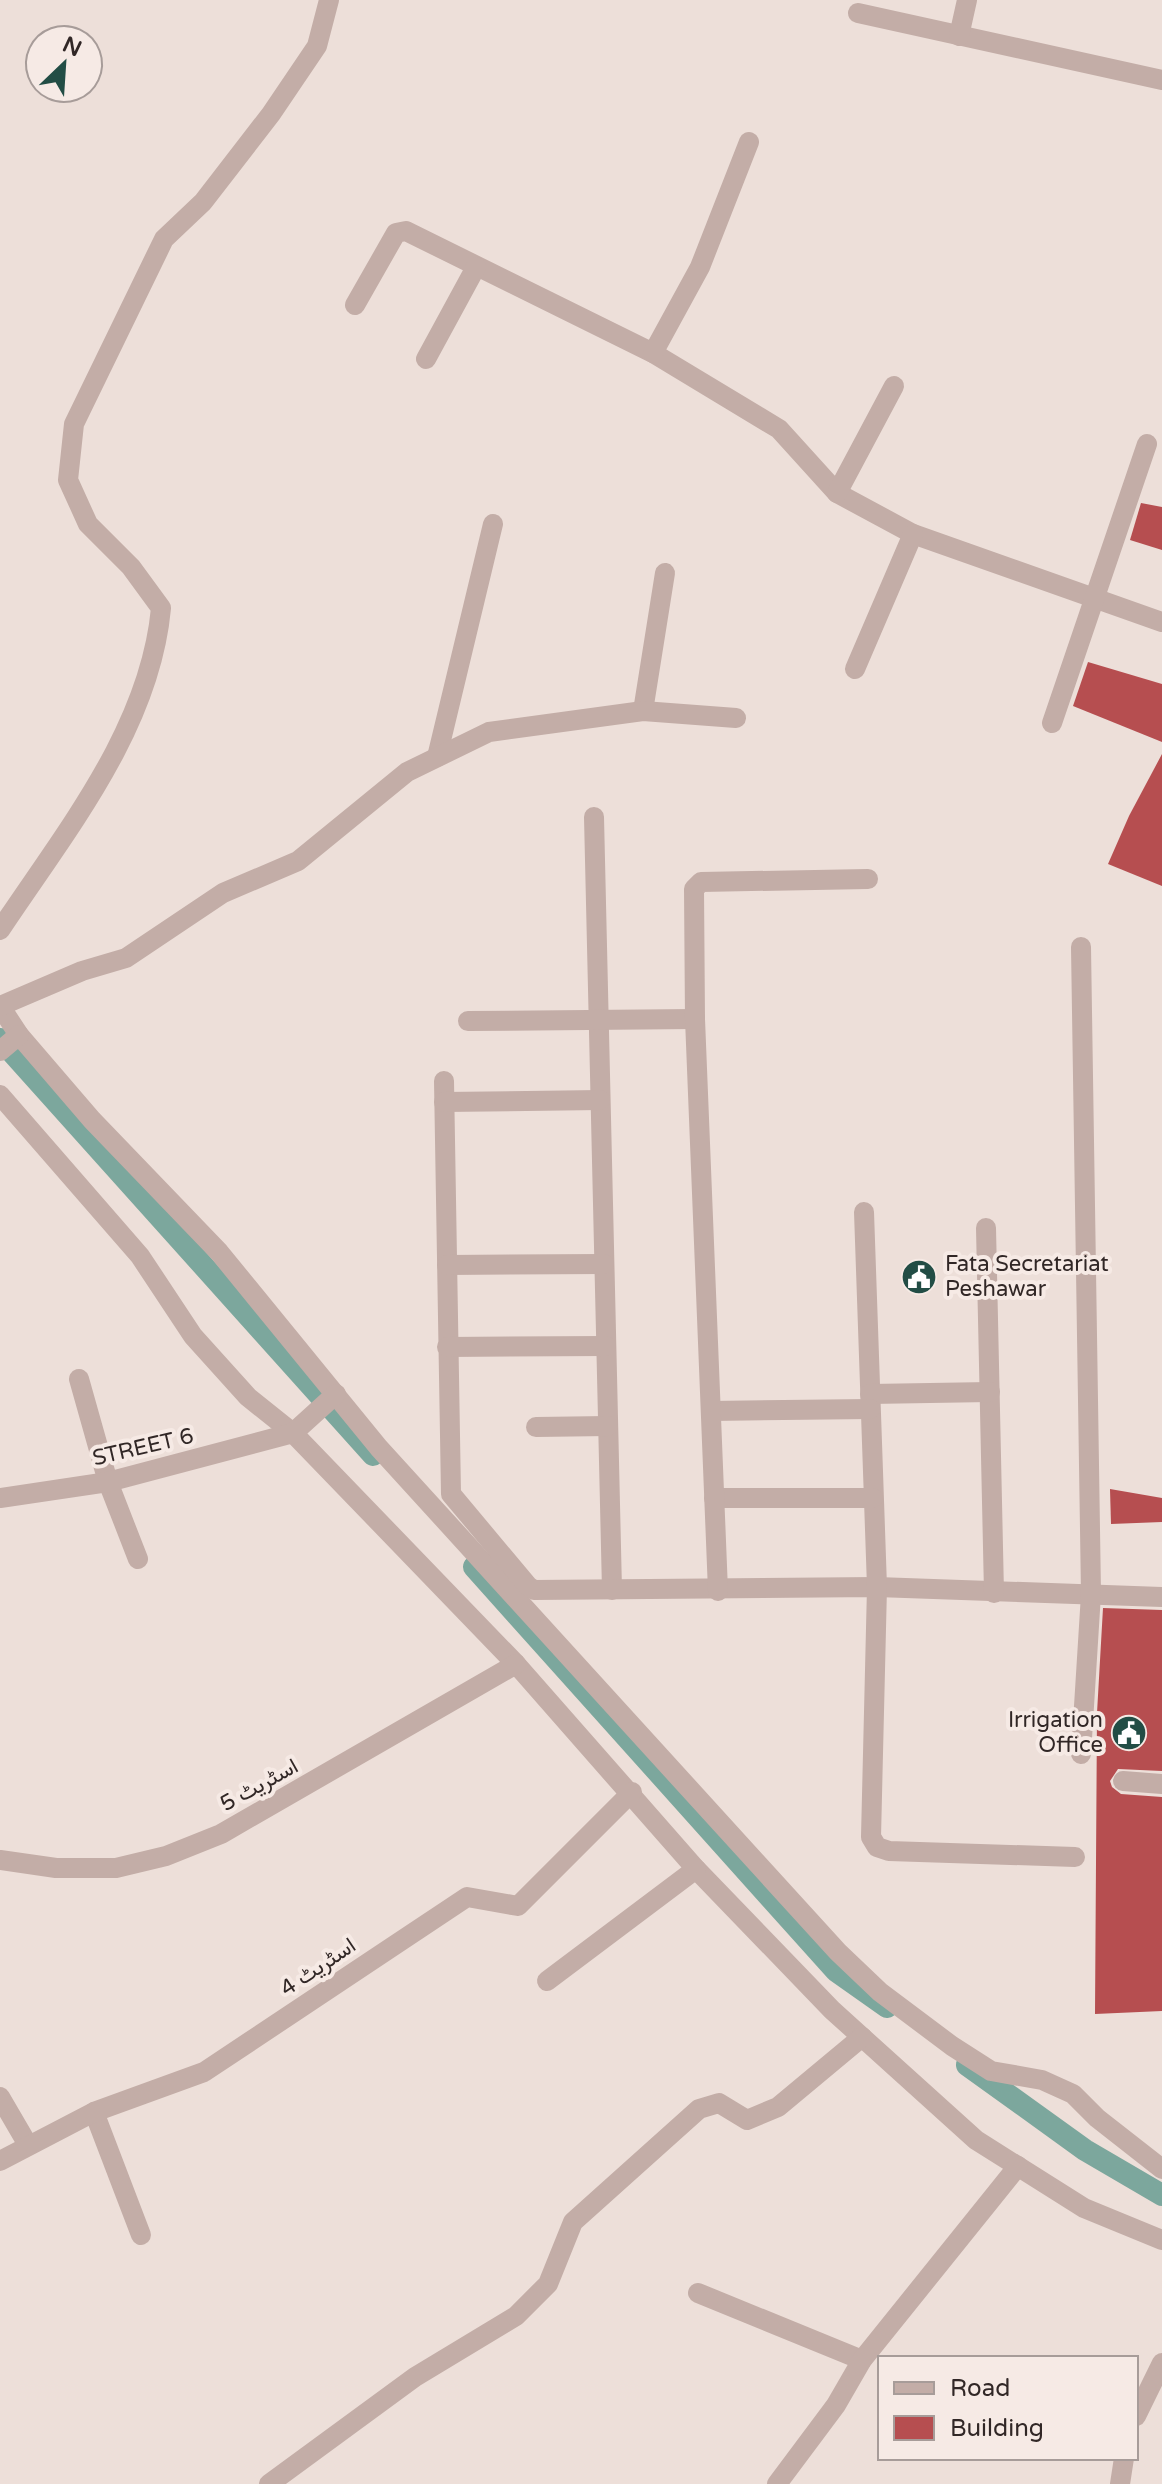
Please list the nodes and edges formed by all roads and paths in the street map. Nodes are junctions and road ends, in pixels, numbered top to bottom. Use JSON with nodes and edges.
{"nodes":[{"id":1,"x":329,"y":0,"type":"edge"},
{"id":2,"x":967,"y":0,"type":"edge"},
{"id":3,"x":858,"y":13,"type":"dead end"},
{"id":4,"x":959,"y":36,"type":"junction"},
{"id":5,"x":1162,"y":80,"type":"edge"},
{"id":6,"x":749,"y":142,"type":"dead end"},
{"id":7,"x":476,"y":267,"type":"junction"},
{"id":8,"x":355,"y":305,"type":"dead end"},
{"id":9,"x":653,"y":353,"type":"junction"},
{"id":10,"x":426,"y":359,"type":"dead end"},
{"id":11,"x":894,"y":386,"type":"dead end"},
{"id":12,"x":1147,"y":444,"type":"dead end"},
{"id":13,"x":837,"y":493,"type":"junction"},
{"id":14,"x":493,"y":524,"type":"dead end"},
{"id":15,"x":913,"y":534,"type":"junction"},
{"id":16,"x":665,"y":573,"type":"dead end"},
{"id":17,"x":1094,"y":599,"type":"junction"},
{"id":18,"x":1162,"y":622,"type":"edge"},
{"id":19,"x":855,"y":669,"type":"dead end"},
{"id":20,"x":643,"y":711,"type":"junction"},
{"id":21,"x":736,"y":718,"type":"dead end"},
{"id":22,"x":1052,"y":723,"type":"dead end"},
{"id":23,"x":437,"y":757,"type":"junction"},
{"id":24,"x":594,"y":817,"type":"dead end"},
{"id":25,"x":868,"y":879,"type":"dead end"},
{"id":26,"x":0,"y":930,"type":"edge"},
{"id":27,"x":1081,"y":947,"type":"dead end"},
{"id":28,"x":0,"y":1006,"type":"edge"},
{"id":29,"x":695,"y":1019,"type":"junction"},
{"id":30,"x":598,"y":1020,"type":"junction"},
{"id":31,"x":468,"y":1021,"type":"dead end"},
{"id":32,"x":19,"y":1035,"type":"junction"},
{"id":33,"x":0,"y":1051,"type":"edge"},
{"id":34,"x":0,"y":1095,"type":"edge"},
{"id":35,"x":600,"y":1100,"type":"junction"},
{"id":36,"x":864,"y":1212,"type":"dead end"},
{"id":37,"x":986,"y":1228,"type":"dead end"},
{"id":38,"x":604,"y":1264,"type":"junction"},
{"id":39,"x":447,"y":1265,"type":"junction"},
{"id":40,"x":606,"y":1346,"type":"junction"},
{"id":41,"x":447,"y":1347,"type":"junction"},
{"id":42,"x":79,"y":1379,"type":"dead end"},
{"id":43,"x":990,"y":1392,"type":"junction"},
{"id":44,"x":336,"y":1395,"type":"junction"},
{"id":45,"x":870,"y":1401,"type":"junction"},
{"id":46,"x":711,"y":1411,"type":"junction"},
{"id":47,"x":608,"y":1426,"type":"junction"},
{"id":48,"x":536,"y":1427,"type":"dead end"},
{"id":49,"x":294,"y":1433,"type":"junction"},
{"id":50,"x":108,"y":1482,"type":"junction"},
{"id":51,"x":0,"y":1498,"type":"edge"},
{"id":52,"x":714,"y":1498,"type":"junction"},
{"id":53,"x":873,"y":1498,"type":"junction"},
{"id":54,"x":138,"y":1559,"type":"dead end"},
{"id":55,"x":877,"y":1587,"type":"junction"},
{"id":56,"x":612,"y":1590,"type":"junction"},
{"id":57,"x":718,"y":1591,"type":"junction"},
{"id":58,"x":994,"y":1593,"type":"junction"},
{"id":59,"x":1091,"y":1594,"type":"junction"},
{"id":60,"x":1162,"y":1597,"type":"edge"},
{"id":61,"x":516,"y":1664,"type":"junction"},
{"id":62,"x":1081,"y":1754,"type":"dead end"},
{"id":63,"x":1123,"y":1781,"type":"dead end"},
{"id":64,"x":1162,"y":1784,"type":"edge"},
{"id":65,"x":632,"y":1792,"type":"junction"},
{"id":66,"x":1075,"y":1857,"type":"dead end"},
{"id":67,"x":0,"y":1860,"type":"edge"},
{"id":68,"x":696,"y":1869,"type":"junction"},
{"id":69,"x":547,"y":1981,"type":"dead end"},
{"id":70,"x":862,"y":2037,"type":"junction"},
{"id":71,"x":0,"y":2097,"type":"edge"},
{"id":72,"x":94,"y":2112,"type":"junction"},
{"id":73,"x":28,"y":2145,"type":"junction"},
{"id":74,"x":0,"y":2161,"type":"edge"},
{"id":75,"x":1018,"y":2166,"type":"junction"},
{"id":76,"x":1162,"y":2169,"type":"edge"},
{"id":77,"x":141,"y":2235,"type":"dead end"},
{"id":78,"x":1162,"y":2240,"type":"edge"},
{"id":79,"x":698,"y":2293,"type":"dead end"},
{"id":80,"x":862,"y":2360,"type":"junction"},
{"id":81,"x":1162,"y":2363,"type":"edge"},
{"id":82,"x":1138,"y":2412,"type":"edge"},
{"id":83,"x":1124,"y":2460,"type":"edge"},
{"id":84,"x":269,"y":2484,"type":"edge"},
{"id":85,"x":777,"y":2484,"type":"edge"},
{"id":86,"x":1120,"y":2484,"type":"edge"}],
"edges":[{"from":1,"to":26,"type":"street"},
{"from":2,"to":4,"type":"street"},
{"from":3,"to":4,"type":"street"},
{"from":4,"to":5,"type":"street"},
{"from":6,"to":9,"type":"street"},
{"from":7,"to":8,"type":"street"},
{"from":7,"to":9,"type":"street"},
{"from":7,"to":10,"type":"street"},
{"from":9,"to":13,"type":"street"},
{"from":11,"to":13,"type":"street"},
{"from":12,"to":17,"type":"street"},
{"from":13,"to":15,"type":"street"},
{"from":14,"to":23,"type":"street"},
{"from":15,"to":17,"type":"street"},
{"from":15,"to":19,"type":"street"},
{"from":16,"to":20,"type":"street"},
{"from":17,"to":18,"type":"street"},
{"from":17,"to":22,"type":"street"},
{"from":20,"to":21,"type":"street"},
{"from":20,"to":23,"type":"street"},
{"from":23,"to":28,"type":"street"},
{"from":24,"to":30,"type":"street"},
{"from":25,"to":29,"type":"street"},
{"from":27,"to":59,"type":"street"},
{"from":28,"to":32,"type":"street"},
{"from":29,"to":30,"type":"street"},
{"from":29,"to":46,"type":"street"},
{"from":30,"to":31,"type":"street"},
{"from":30,"to":35,"type":"street"},
{"from":32,"to":33,"type":"street"},
{"from":32,"to":44,"type":"street"},
{"from":34,"to":49,"type":"street"},
{"from":35,"to":38,"type":"street"},
{"from":35,"to":39,"type":"street"},
{"from":36,"to":45,"type":"street"},
{"from":37,"to":43,"type":"street"},
{"from":38,"to":39,"type":"street"},
{"from":38,"to":40,"type":"street"},
{"from":39,"to":41,"type":"street"},
{"from":40,"to":41,"type":"street"},
{"from":40,"to":47,"type":"street"},
{"from":41,"to":56,"type":"street"},
{"from":42,"to":50,"type":"street"},
{"from":43,"to":45,"type":"street"},
{"from":43,"to":58,"type":"street"},
{"from":44,"to":49,"type":"street"},
{"from":44,"to":76,"type":"street"},
{"from":45,"to":46,"type":"street"},
{"from":45,"to":53,"type":"street"},
{"from":46,"to":52,"type":"street"},
{"from":47,"to":48,"type":"street"},
{"from":47,"to":56,"type":"street"},
{"from":49,"to":50,"type":"street","name":"STREET 6"},
{"from":49,"to":61,"type":"street"},
{"from":50,"to":51,"type":"street","name":"STREET 6"},
{"from":50,"to":54,"type":"street"},
{"from":52,"to":53,"type":"street"},
{"from":52,"to":57,"type":"street"},
{"from":53,"to":55,"type":"street"},
{"from":55,"to":57,"type":"street"},
{"from":55,"to":58,"type":"street"},
{"from":55,"to":66,"type":"street"},
{"from":56,"to":57,"type":"street"},
{"from":58,"to":59,"type":"street"},
{"from":59,"to":60,"type":"street"},
{"from":59,"to":62,"type":"street"},
{"from":61,"to":65,"type":"street"},
{"from":61,"to":67,"type":"street","name":"اسٹریٹ 5"},
{"from":63,"to":64,"type":"street"},
{"from":65,"to":68,"type":"street"},
{"from":65,"to":72,"type":"street","name":"اسٹریٹ 4"},
{"from":68,"to":69,"type":"street"},
{"from":68,"to":70,"type":"street"},
{"from":70,"to":75,"type":"street"},
{"from":70,"to":84,"type":"street"},
{"from":71,"to":73,"type":"street"},
{"from":72,"to":73,"type":"street","name":"اسٹریٹ 4"},
{"from":72,"to":77,"type":"street"},
{"from":73,"to":74,"type":"street","name":"اسٹریٹ 4"},
{"from":75,"to":78,"type":"street"},
{"from":75,"to":80,"type":"street"},
{"from":79,"to":80,"type":"street"},
{"from":80,"to":85,"type":"street"},
{"from":81,"to":82,"type":"street"},
{"from":83,"to":86,"type":"street"}]}
